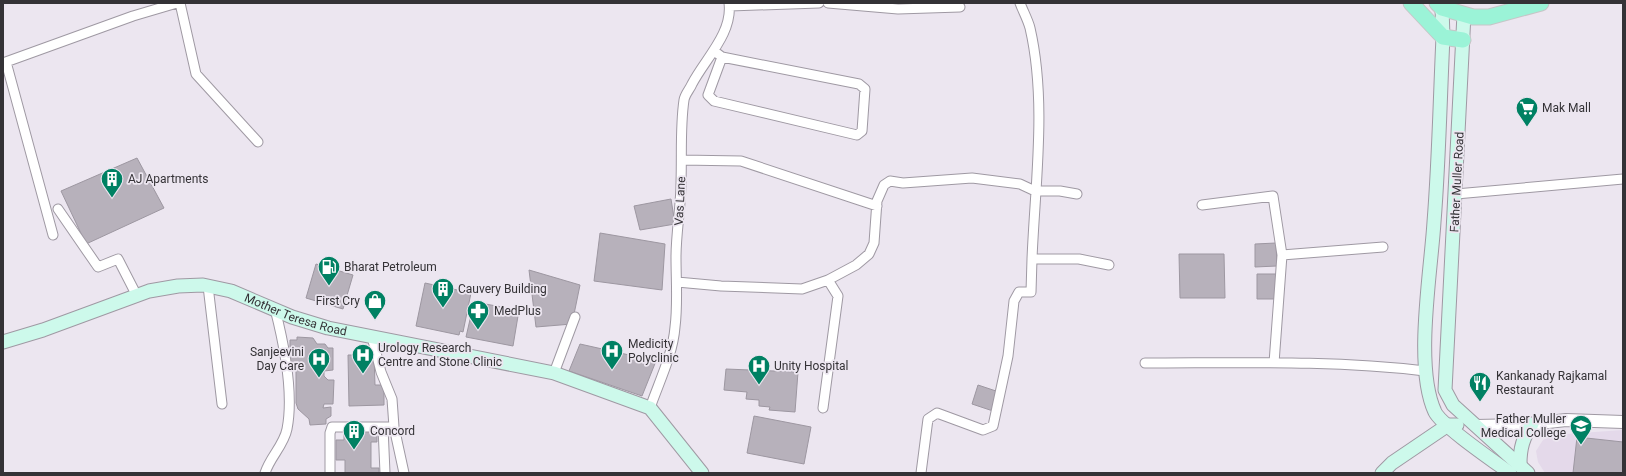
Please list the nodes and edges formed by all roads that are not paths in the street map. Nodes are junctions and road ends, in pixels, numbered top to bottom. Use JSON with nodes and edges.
{"nodes":[{"id":1,"x":177,"y":3,"type":"edge"},
{"id":2,"x":180,"y":3,"type":"edge"},
{"id":3,"x":819,"y":3,"type":"edge"},
{"id":4,"x":828,"y":3,"type":"edge"},
{"id":5,"x":1020,"y":3,"type":"edge"},
{"id":6,"x":1411,"y":3,"type":"edge"},
{"id":7,"x":1541,"y":3,"type":"edge"},
{"id":8,"x":730,"y":4,"type":"edge"},
{"id":9,"x":1440,"y":6,"type":"edge"},
{"id":10,"x":960,"y":8,"type":"dead end"},
{"id":11,"x":1464,"y":14,"type":"junction"},
{"id":12,"x":1444,"y":37,"type":"junction"},
{"id":13,"x":1463,"y":40,"type":"junction"},
{"id":14,"x":718,"y":54,"type":"junction"},
{"id":15,"x":4,"y":63,"type":"edge"},
{"id":16,"x":258,"y":142,"type":"dead end"},
{"id":17,"x":682,"y":160,"type":"junction"},
{"id":18,"x":1623,"y":179,"type":"edge"},
{"id":19,"x":1035,"y":191,"type":"junction"},
{"id":20,"x":1077,"y":194,"type":"dead end"},
{"id":21,"x":1456,"y":194,"type":"junction"},
{"id":22,"x":1202,"y":205,"type":"dead end"},
{"id":23,"x":877,"y":206,"type":"junction"},
{"id":24,"x":58,"y":209,"type":"dead end"},
{"id":25,"x":53,"y":235,"type":"dead end"},
{"id":26,"x":1383,"y":247,"type":"dead end"},
{"id":27,"x":1282,"y":255,"type":"junction"},
{"id":28,"x":1032,"y":259,"type":"junction"},
{"id":29,"x":1109,"y":265,"type":"dead end"},
{"id":30,"x":828,"y":280,"type":"junction"},
{"id":31,"x":676,"y":282,"type":"junction"},
{"id":32,"x":208,"y":286,"type":"junction"},
{"id":33,"x":137,"y":296,"type":"junction"},
{"id":34,"x":275,"y":309,"type":"junction"},
{"id":35,"x":575,"y":317,"type":"dead end"},
{"id":36,"x":372,"y":337,"type":"junction"},
{"id":37,"x":3,"y":342,"type":"edge"},
{"id":38,"x":1145,"y":363,"type":"dead end"},
{"id":39,"x":1274,"y":363,"type":"junction"},
{"id":40,"x":1425,"y":371,"type":"junction"},
{"id":41,"x":554,"y":373,"type":"junction"},
{"id":42,"x":222,"y":404,"type":"dead end"},
{"id":43,"x":650,"y":408,"type":"junction"},
{"id":44,"x":824,"y":408,"type":"dead end"},
{"id":45,"x":1623,"y":422,"type":"edge"},
{"id":46,"x":1532,"y":424,"type":"junction"},
{"id":47,"x":1448,"y":425,"type":"junction"},
{"id":48,"x":1476,"y":426,"type":"junction"},
{"id":49,"x":383,"y":427,"type":"junction"},
{"id":50,"x":394,"y":427,"type":"junction"},
{"id":51,"x":1524,"y":469,"type":"edge"},
{"id":52,"x":266,"y":473,"type":"edge"},
{"id":53,"x":330,"y":473,"type":"edge"},
{"id":54,"x":385,"y":473,"type":"edge"},
{"id":55,"x":404,"y":473,"type":"edge"},
{"id":56,"x":702,"y":473,"type":"edge"},
{"id":57,"x":921,"y":473,"type":"edge"},
{"id":58,"x":1382,"y":473,"type":"edge"},
{"id":59,"x":1510,"y":473,"type":"edge"}],
"edges":[{"from":1,"to":15,"type":"street"},
{"from":2,"to":16,"type":"street"},
{"from":3,"to":8,"type":"street"},
{"from":4,"to":10,"type":"street"},
{"from":5,"to":19,"type":"street"},
{"from":6,"to":12,"type":"main road"},
{"from":7,"to":11,"type":"main road"},
{"from":8,"to":14,"type":"street","name":"Vas Lane"},
{"from":9,"to":11,"type":"main road"},
{"from":9,"to":12,"type":"main road"},
{"from":11,"to":13,"type":"main road","name":"Father Muller Road"},
{"from":12,"to":13,"type":"main road"},
{"from":12,"to":40,"type":"main road"},
{"from":13,"to":21,"type":"main road","name":"Father Muller Road"},
{"from":14,"to":14,"type":"street"},
{"from":14,"to":17,"type":"street","name":"Vas Lane"},
{"from":15,"to":25,"type":"street"},
{"from":17,"to":23,"type":"street"},
{"from":17,"to":31,"type":"street","name":"Vas Lane"},
{"from":18,"to":21,"type":"street"},
{"from":19,"to":20,"type":"street"},
{"from":19,"to":23,"type":"street"},
{"from":19,"to":28,"type":"street"},
{"from":21,"to":48,"type":"main road","name":"Father Muller Road"},
{"from":22,"to":27,"type":"street"},
{"from":23,"to":30,"type":"street"},
{"from":24,"to":33,"type":"street"},
{"from":26,"to":27,"type":"street"},
{"from":27,"to":39,"type":"street"},
{"from":28,"to":29,"type":"street"},
{"from":28,"to":57,"type":"street"},
{"from":30,"to":31,"type":"street"},
{"from":30,"to":44,"type":"street"},
{"from":31,"to":43,"type":"street","name":"Vas Lane"},
{"from":32,"to":33,"type":"main road","name":"Mother Teresa Road"},
{"from":32,"to":34,"type":"main road","name":"Mother Teresa Road"},
{"from":32,"to":42,"type":"street"},
{"from":33,"to":37,"type":"main road","name":"Mother Teresa Road"},
{"from":34,"to":36,"type":"main road","name":"Mother Teresa Road"},
{"from":34,"to":52,"type":"street"},
{"from":35,"to":41,"type":"street"},
{"from":36,"to":41,"type":"main road","name":"Mother Teresa Road"},
{"from":36,"to":50,"type":"street"},
{"from":38,"to":39,"type":"street"},
{"from":39,"to":40,"type":"street"},
{"from":40,"to":47,"type":"main road"},
{"from":41,"to":43,"type":"main road","name":"Mother Teresa Road"},
{"from":43,"to":56,"type":"main road"},
{"from":45,"to":46,"type":"street"},
{"from":46,"to":48,"type":"street"},
{"from":46,"to":51,"type":"main road"},
{"from":47,"to":48,"type":"main road"},
{"from":47,"to":58,"type":"main road"},
{"from":47,"to":59,"type":"main road"},
{"from":48,"to":51,"type":"main road"},
{"from":49,"to":50,"type":"street"},
{"from":49,"to":53,"type":"street"},
{"from":49,"to":54,"type":"street"},
{"from":50,"to":55,"type":"street"}]}
